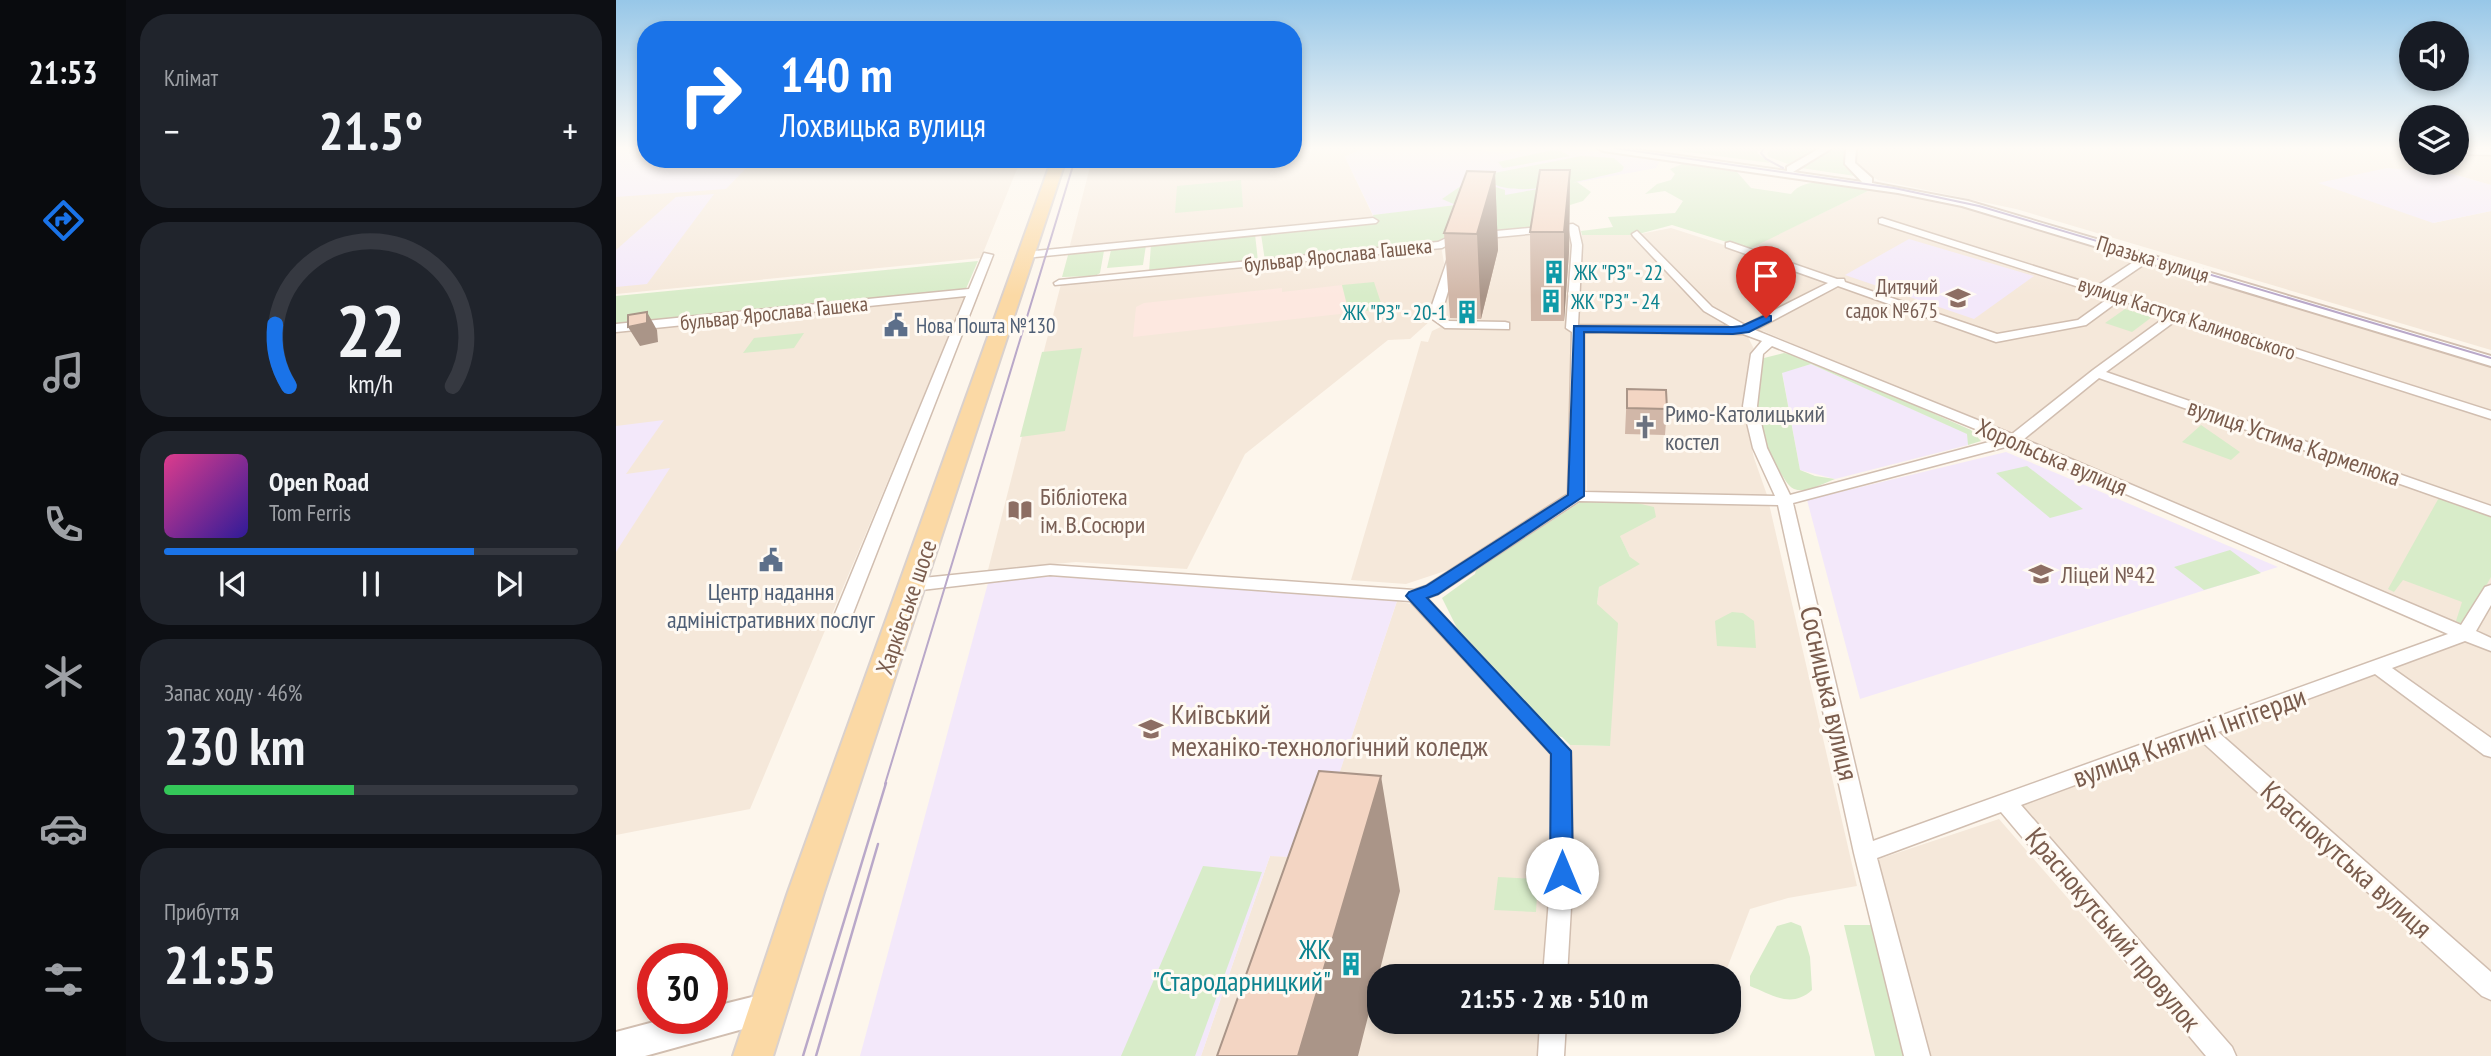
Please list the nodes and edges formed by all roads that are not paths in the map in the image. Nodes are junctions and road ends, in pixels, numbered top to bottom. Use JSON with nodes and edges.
{"nodes":[{"id":1,"x":1046,"y":197,"type":"edge"},
{"id":2,"x":1934,"y":197,"type":"edge"},
{"id":3,"x":1959,"y":197,"type":"edge"},
{"id":4,"x":1373,"y":221,"type":"dead end"},
{"id":5,"x":1882,"y":221,"type":"dead end"},
{"id":6,"x":1637,"y":234,"type":"dead end"},
{"id":7,"x":1442,"y":245,"type":"junction"},
{"id":8,"x":1730,"y":245,"type":"dead end"},
{"id":9,"x":988,"y":255,"type":"dead end"},
{"id":10,"x":1025,"y":256,"type":"junction"},
{"id":11,"x":2148,"y":257,"type":"junction"},
{"id":12,"x":1104,"y":263,"type":"junction"},
{"id":13,"x":1840,"y":281,"type":"junction"},
{"id":14,"x":1059,"y":284,"type":"dead end"},
{"id":15,"x":2099,"y":290,"type":"junction"},
{"id":16,"x":974,"y":292,"type":"junction"},
{"id":17,"x":2119,"y":296,"type":"junction"},
{"id":18,"x":2177,"y":314,"type":"junction"},
{"id":19,"x":1505,"y":326,"type":"dead end"},
{"id":20,"x":616,"y":328,"type":"edge"},
{"id":21,"x":1575,"y":328,"type":"junction"},
{"id":22,"x":1745,"y":330,"type":"junction"},
{"id":23,"x":1774,"y":341,"type":"junction"},
{"id":24,"x":2491,"y":353,"type":"edge"},
{"id":25,"x":2491,"y":361,"type":"edge"},
{"id":26,"x":2096,"y":373,"type":"junction"},
{"id":27,"x":2491,"y":415,"type":"edge"},
{"id":28,"x":2014,"y":440,"type":"junction"},
{"id":29,"x":1576,"y":496,"type":"junction"},
{"id":30,"x":1785,"y":500,"type":"junction"},
{"id":31,"x":2491,"y":511,"type":"edge"},
{"id":32,"x":914,"y":585,"type":"junction"},
{"id":33,"x":2491,"y":591,"type":"edge"},
{"id":34,"x":1415,"y":596,"type":"junction"},
{"id":35,"x":841,"y":621,"type":"dead end"},
{"id":36,"x":2465,"y":634,"type":"junction"},
{"id":37,"x":2491,"y":645,"type":"edge"},
{"id":38,"x":2378,"y":667,"type":"junction"},
{"id":39,"x":2203,"y":731,"type":"junction"},
{"id":40,"x":2491,"y":749,"type":"edge"},
{"id":41,"x":2006,"y":803,"type":"junction"},
{"id":42,"x":1865,"y":853,"type":"junction"},
{"id":43,"x":1556,"y":964,"type":"edge"},
{"id":44,"x":2491,"y":988,"type":"edge"},
{"id":45,"x":768,"y":1009,"type":"junction"},
{"id":46,"x":1552,"y":1034,"type":"edge"},
{"id":47,"x":616,"y":1048,"type":"edge"},
{"id":48,"x":753,"y":1056,"type":"edge"},
{"id":49,"x":1551,"y":1056,"type":"edge"},
{"id":50,"x":1917,"y":1056,"type":"edge"},
{"id":51,"x":2222,"y":1056,"type":"edge"}],
"edges":[{"from":1,"to":10,"type":"main road","name":"Харківське шосе"},
{"from":2,"to":11,"type":"street","name":"Празька вулиця"},
{"from":3,"to":24,"type":"street","name":"Празька вулиця"},
{"from":4,"to":12,"type":"street","name":"бульвар Ярослава Гашека"},
{"from":5,"to":15,"type":"street","name":"вулиця Кастуся Калиновського"},
{"from":6,"to":22,"type":"street","name":"Хорольська вулиця"},
{"from":7,"to":12,"type":"street","name":"бульвар Ярослава Гашека"},
{"from":7,"to":19,"type":"street"},
{"from":7,"to":21,"type":"street","name":"бульвар Ярослава Гашека"},
{"from":8,"to":13,"type":"street"},
{"from":9,"to":16,"type":"street"},
{"from":10,"to":12,"type":"street","name":"бульвар Ярослава Гашека"},
{"from":10,"to":32,"type":"main road","name":"Харківське шосе"},
{"from":11,"to":15,"type":"street"},
{"from":11,"to":25,"type":"street","name":"Празька вулиця"},
{"from":12,"to":14,"type":"street","name":"бульвар Ярослава Гашека"},
{"from":13,"to":17,"type":"street"},
{"from":13,"to":22,"type":"street"},
{"from":15,"to":17,"type":"street","name":"вулиця Кастуся Калиновського"},
{"from":16,"to":20,"type":"street","name":"бульвар Ярослава Гашека"},
{"from":16,"to":35,"type":"street"},
{"from":17,"to":18,"type":"street","name":"вулиця Кастуся Калиновського"},
{"from":18,"to":26,"type":"street"},
{"from":18,"to":27,"type":"street","name":"вулиця Кастуся Калиновського"},
{"from":21,"to":22,"type":"street"},
{"from":21,"to":29,"type":"street"},
{"from":22,"to":23,"type":"street","name":"Хорольська вулиця"},
{"from":23,"to":28,"type":"street","name":"Хорольська вулиця"},
{"from":23,"to":30,"type":"street","name":"Сосницька вулиця"},
{"from":26,"to":28,"type":"street"},
{"from":26,"to":31,"type":"street","name":"вулиця Устима Кармелюка"},
{"from":28,"to":30,"type":"street"},
{"from":28,"to":36,"type":"street","name":"Хорольська вулиця"},
{"from":29,"to":30,"type":"street"},
{"from":29,"to":34,"type":"street"},
{"from":30,"to":42,"type":"street","name":"Сосницька вулиця"},
{"from":32,"to":34,"type":"street"},
{"from":32,"to":45,"type":"main road","name":"Харківське шосе"},
{"from":33,"to":36,"type":"street"},
{"from":34,"to":43,"type":"street"},
{"from":36,"to":37,"type":"street","name":"Хорольська вулиця"},
{"from":36,"to":38,"type":"street","name":"вулиця Княгині Інгігерди"},
{"from":38,"to":39,"type":"street","name":"вулиця Княгині Інгігерди"},
{"from":38,"to":40,"type":"street"},
{"from":39,"to":41,"type":"street","name":"вулиця Княгині Інгігерди"},
{"from":39,"to":44,"type":"street","name":"Краснокутська вулиця"},
{"from":41,"to":42,"type":"street","name":"вулиця Княгині Інгігерди"},
{"from":41,"to":51,"type":"street","name":"Краснокутський провулок"},
{"from":42,"to":50,"type":"street","name":"Сосницька вулиця"},
{"from":45,"to":47,"type":"street"},
{"from":45,"to":48,"type":"main road","name":"Харківське шосе"},
{"from":46,"to":49,"type":"street"}]}
